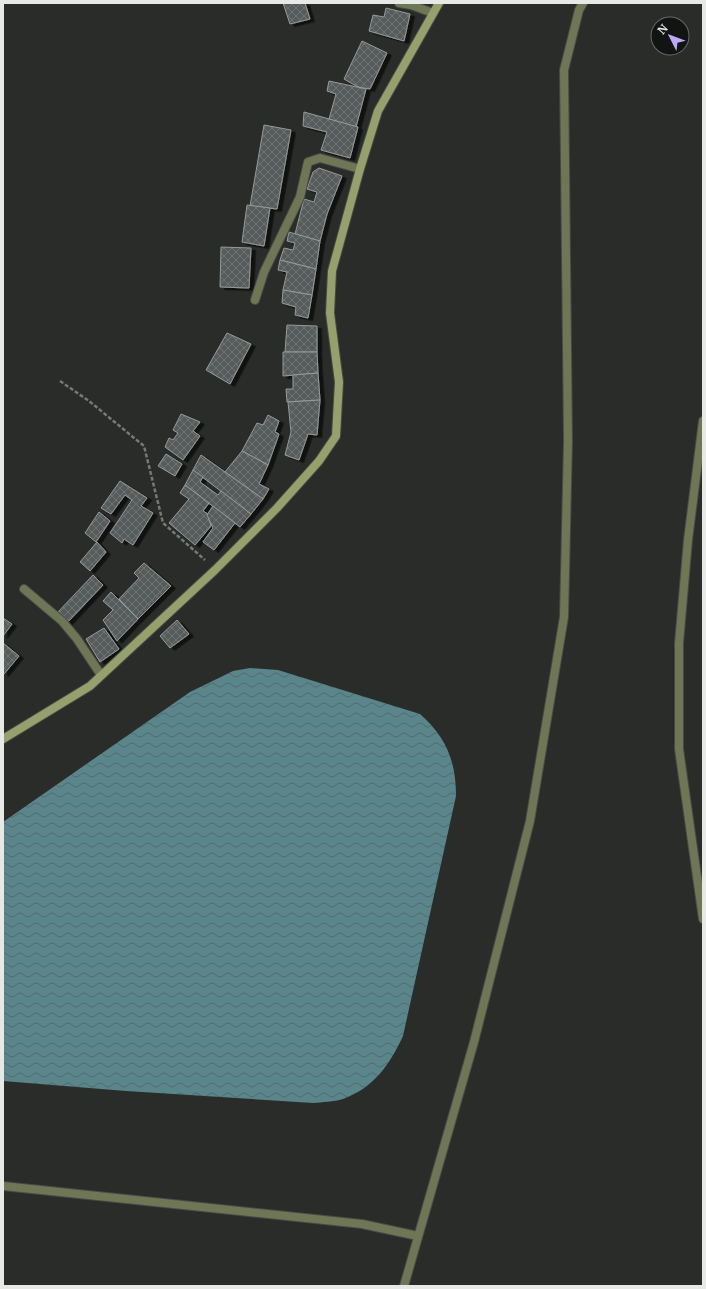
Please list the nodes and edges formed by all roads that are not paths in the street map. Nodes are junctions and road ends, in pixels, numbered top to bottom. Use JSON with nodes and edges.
{"nodes":[{"id":1,"x":399,"y":3,"type":"edge"},
{"id":2,"x":439,"y":3,"type":"edge"},
{"id":3,"x":583,"y":3,"type":"edge"},
{"id":4,"x":433,"y":13,"type":"junction"},
{"id":5,"x":360,"y":169,"type":"junction"},
{"id":6,"x":255,"y":300,"type":"dead end"},
{"id":7,"x":703,"y":421,"type":"edge"},
{"id":8,"x":24,"y":589,"type":"dead end"},
{"id":9,"x":101,"y":675,"type":"junction"},
{"id":10,"x":3,"y":739,"type":"edge"},
{"id":11,"x":703,"y":919,"type":"edge"},
{"id":12,"x":3,"y":1186,"type":"edge"},
{"id":13,"x":418,"y":1236,"type":"junction"},
{"id":14,"x":404,"y":1286,"type":"edge"}],
"edges":[{"from":1,"to":4,"type":"street"},
{"from":2,"to":4,"type":"main road"},
{"from":3,"to":13,"type":"street"},
{"from":4,"to":5,"type":"main road"},
{"from":5,"to":6,"type":"street"},
{"from":5,"to":9,"type":"main road"},
{"from":7,"to":11,"type":"street"},
{"from":8,"to":9,"type":"street"},
{"from":9,"to":10,"type":"main road"},
{"from":12,"to":13,"type":"street"},
{"from":13,"to":14,"type":"street"}]}
